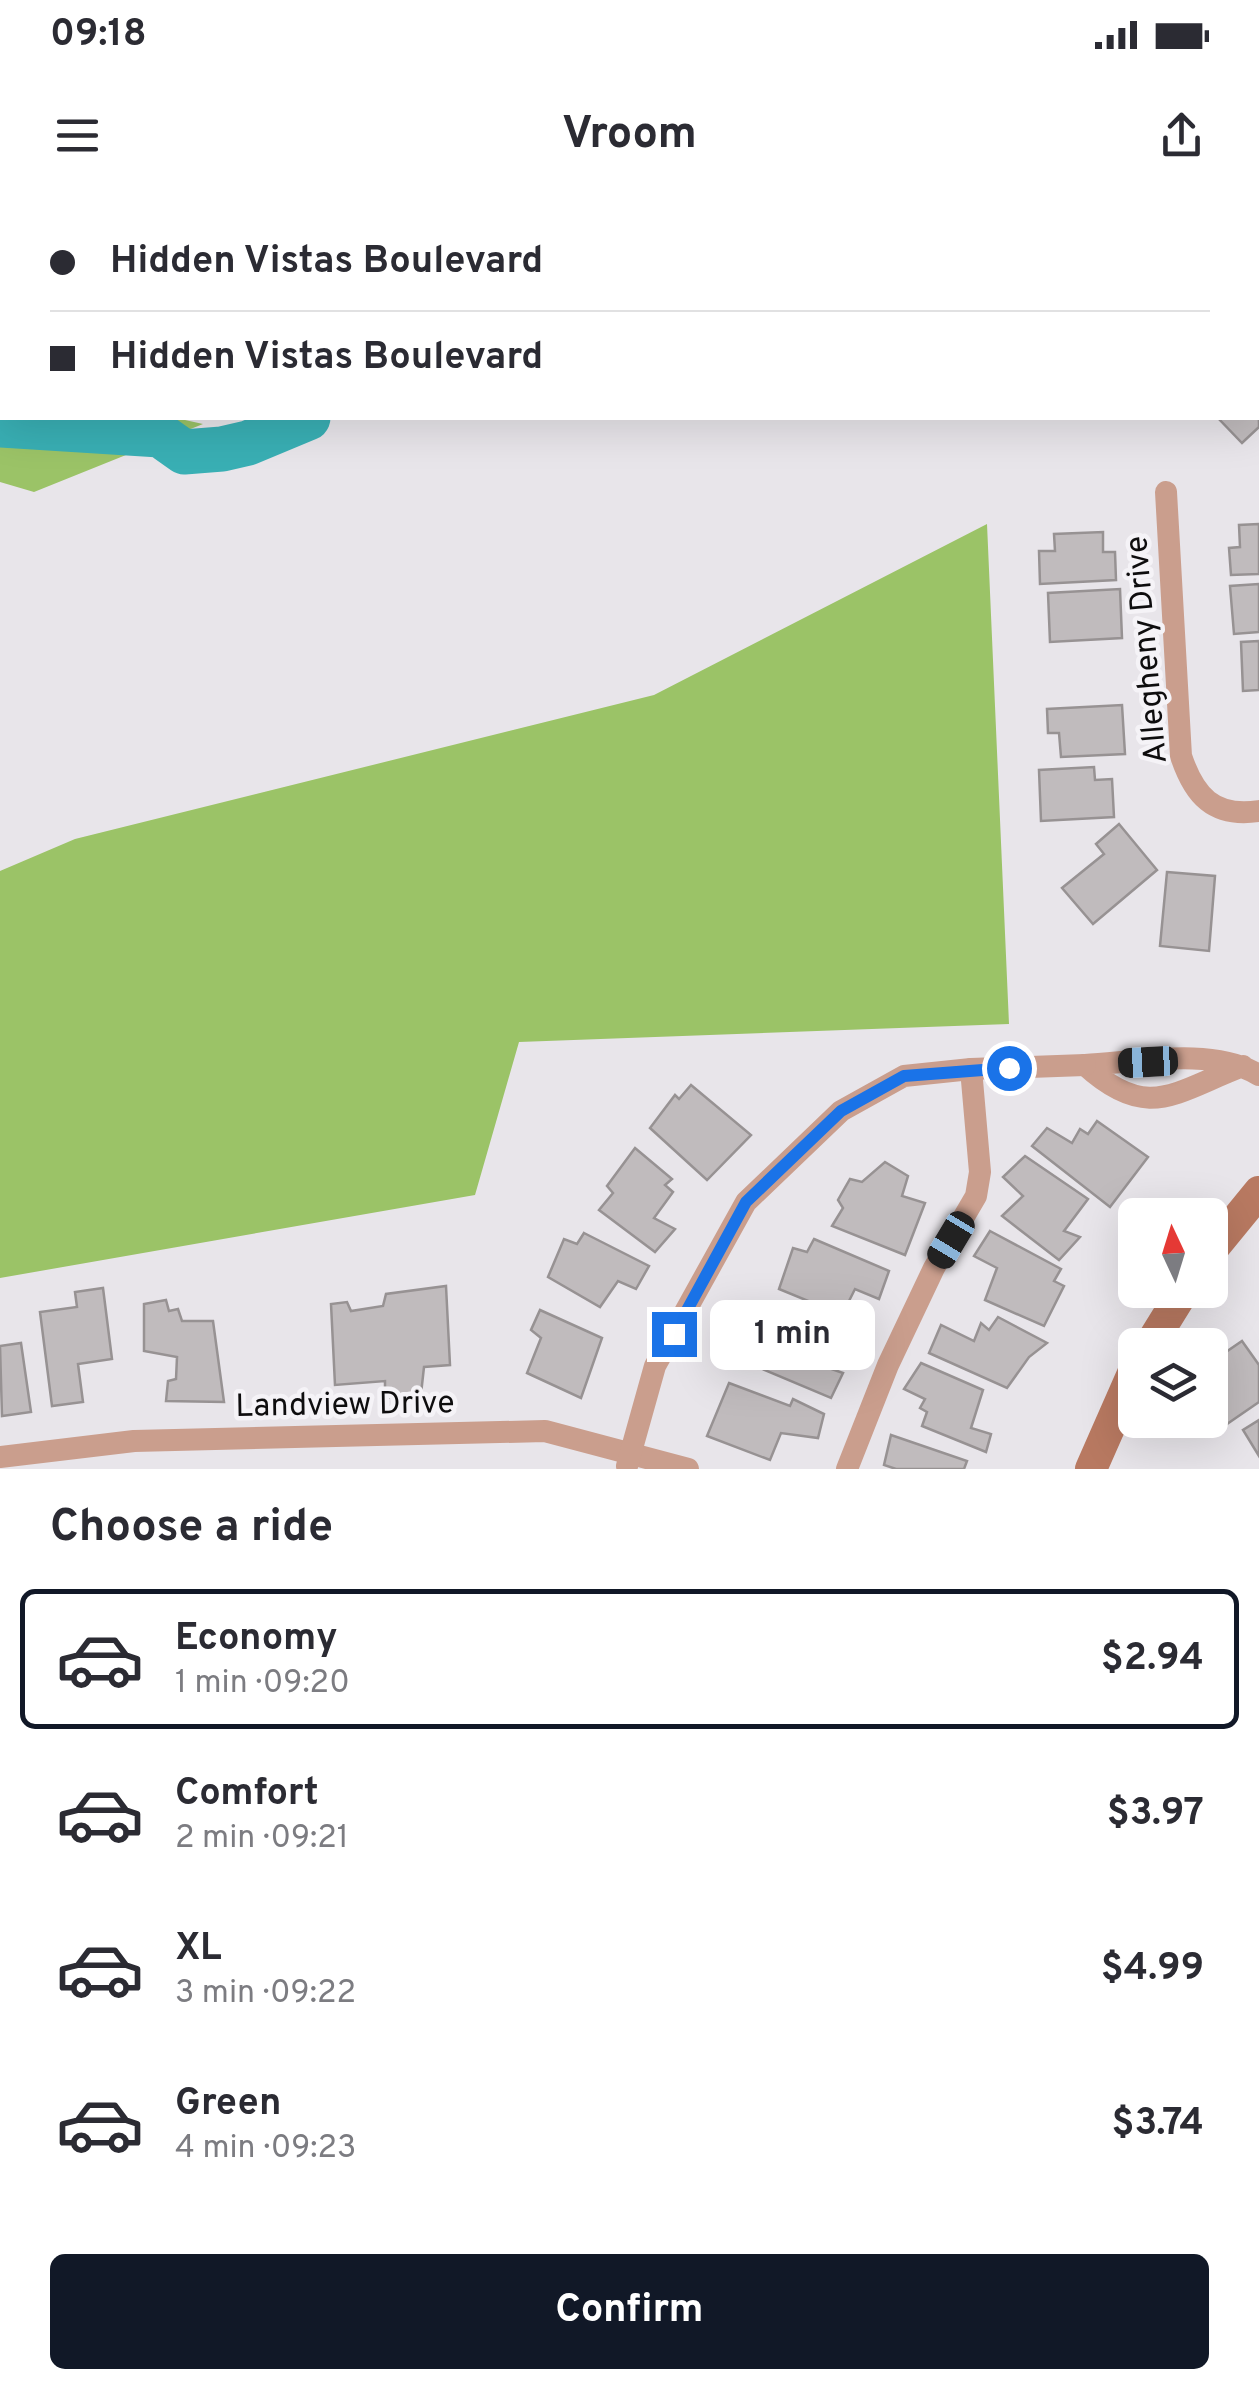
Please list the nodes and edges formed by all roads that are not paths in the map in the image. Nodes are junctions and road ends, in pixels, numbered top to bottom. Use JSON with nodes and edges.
{"nodes":[{"id":1,"x":1166,"y":492,"type":"dead end"},
{"id":2,"x":1259,"y":811,"type":"edge"},
{"id":3,"x":1086,"y":1065,"type":"junction"},
{"id":4,"x":971,"y":1069,"type":"junction"},
{"id":5,"x":1251,"y":1071,"type":"edge"},
{"id":6,"x":1259,"y":1192,"type":"edge"},
{"id":7,"x":1228,"y":1230,"type":"edge"},
{"id":8,"x":1118,"y":1408,"type":"edge"},
{"id":9,"x":0,"y":1457,"type":"edge"},
{"id":10,"x":628,"y":1462,"type":"edge"},
{"id":11,"x":688,"y":1469,"type":"edge"},
{"id":12,"x":847,"y":1469,"type":"edge"},
{"id":13,"x":1091,"y":1469,"type":"edge"}],
"edges":[{"from":1,"to":2,"type":"street","name":"Allegheny Drive"},
{"from":3,"to":4,"type":"street"},
{"from":3,"to":5,"type":"street"},
{"from":3,"to":5,"type":"street"},
{"from":4,"to":10,"type":"street"},
{"from":4,"to":12,"type":"street"},
{"from":6,"to":7,"type":"street"},
{"from":8,"to":13,"type":"street"},
{"from":9,"to":10,"type":"street","name":"Landview Drive"},
{"from":10,"to":11,"type":"street","name":"Landview Drive"}]}
